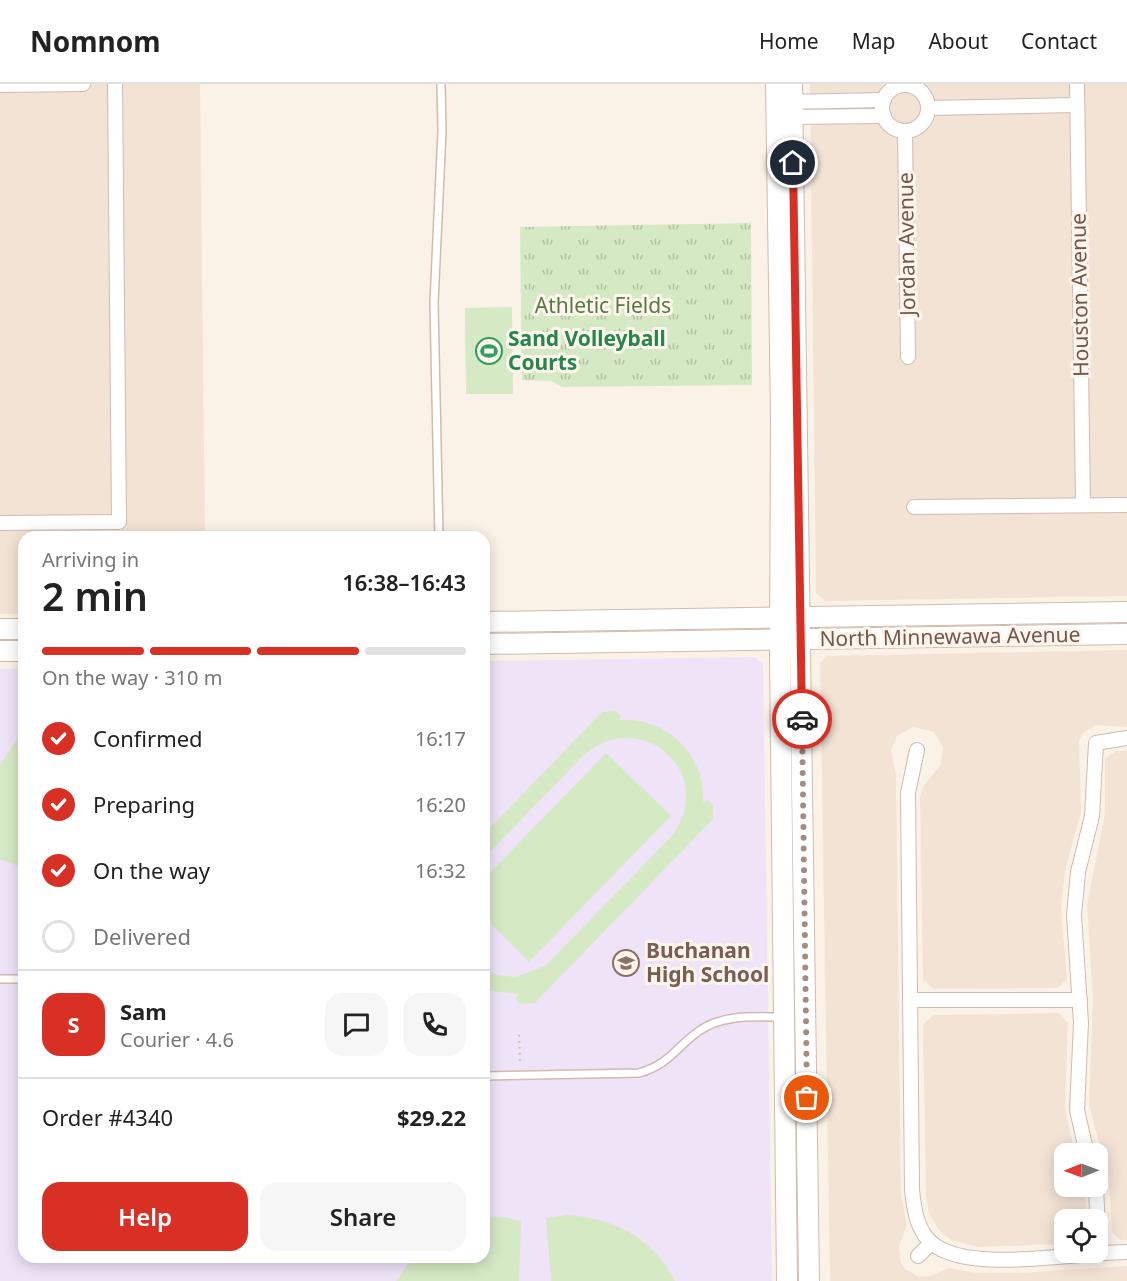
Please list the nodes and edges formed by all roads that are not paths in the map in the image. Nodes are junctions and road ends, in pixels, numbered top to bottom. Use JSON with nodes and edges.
{"nodes":[{"id":1,"x":83,"y":84,"type":"edge"},
{"id":2,"x":115,"y":84,"type":"edge"},
{"id":3,"x":441,"y":84,"type":"edge"},
{"id":4,"x":1077,"y":84,"type":"edge"},
{"id":5,"x":0,"y":85,"type":"edge"},
{"id":6,"x":905,"y":85,"type":"edge"},
{"id":7,"x":884,"y":100,"type":"junction"},
{"id":8,"x":784,"y":101,"type":"edge"},
{"id":9,"x":1077,"y":105,"type":"junction"},
{"id":10,"x":928,"y":108,"type":"junction"},
{"id":11,"x":884,"y":116,"type":"junction"},
{"id":12,"x":905,"y":131,"type":"junction"},
{"id":13,"x":908,"y":357,"type":"dead end"},
{"id":14,"x":1083,"y":505,"type":"junction"},
{"id":15,"x":1127,"y":505,"type":"edge"},
{"id":16,"x":914,"y":507,"type":"dead end"},
{"id":17,"x":0,"y":523,"type":"edge"},
{"id":18,"x":439,"y":531,"type":"edge"},
{"id":19,"x":1127,"y":612,"type":"edge"},
{"id":20,"x":782,"y":618,"type":"junction"},
{"id":21,"x":802,"y":618,"type":"junction"},
{"id":22,"x":490,"y":622,"type":"edge"},
{"id":23,"x":0,"y":629,"type":"edge"},
{"id":24,"x":18,"y":629,"type":"edge"},
{"id":25,"x":1127,"y":634,"type":"edge"},
{"id":26,"x":781,"y":640,"type":"junction"},
{"id":27,"x":802,"y":640,"type":"junction"},
{"id":28,"x":490,"y":644,"type":"edge"},
{"id":29,"x":0,"y":651,"type":"edge"},
{"id":30,"x":18,"y":651,"type":"edge"},
{"id":31,"x":1127,"y":738,"type":"edge"},
{"id":32,"x":917,"y":750,"type":"dead end"},
{"id":33,"x":0,"y":979,"type":"edge"},
{"id":34,"x":18,"y":979,"type":"edge"},
{"id":35,"x":910,"y":1000,"type":"junction"},
{"id":36,"x":1080,"y":1000,"type":"junction"},
{"id":37,"x":784,"y":1017,"type":"junction"},
{"id":38,"x":490,"y":1076,"type":"edge"},
{"id":39,"x":1084,"y":1143,"type":"edge"},
{"id":40,"x":809,"y":1238,"type":"junction"},
{"id":41,"x":931,"y":1243,"type":"junction"},
{"id":42,"x":1108,"y":1252,"type":"edge"},
{"id":43,"x":1127,"y":1252,"type":"edge"},
{"id":44,"x":1054,"y":1255,"type":"edge"},
{"id":45,"x":918,"y":1256,"type":"dead end"},
{"id":46,"x":787,"y":1281,"type":"edge"},
{"id":47,"x":809,"y":1281,"type":"edge"}],
"edges":[{"from":1,"to":5,"type":"street"},
{"from":2,"to":17,"type":"street"},
{"from":3,"to":18,"type":"lane"},
{"from":4,"to":9,"type":"street","name":"Houston Avenue"},
{"from":6,"to":7,"type":"street"},
{"from":6,"to":10,"type":"street"},
{"from":7,"to":8,"type":"street"},
{"from":7,"to":11,"type":"street"},
{"from":8,"to":11,"type":"street"},
{"from":8,"to":20,"type":"main road"},
{"from":8,"to":21,"type":"main road"},
{"from":9,"to":10,"type":"street"},
{"from":9,"to":14,"type":"street","name":"Houston Avenue"},
{"from":10,"to":12,"type":"street"},
{"from":11,"to":12,"type":"street"},
{"from":12,"to":13,"type":"street","name":"Jordan Avenue"},
{"from":14,"to":15,"type":"street"},
{"from":14,"to":16,"type":"street"},
{"from":19,"to":21,"type":"main road","name":"North Minnewawa Avenue"},
{"from":20,"to":21,"type":"main road","name":"North Minnewawa Avenue"},
{"from":20,"to":22,"type":"main road","name":"North Minnewawa Avenue"},
{"from":20,"to":26,"type":"main road"},
{"from":21,"to":27,"type":"main road"},
{"from":23,"to":24,"type":"main road"},
{"from":25,"to":27,"type":"main road","name":"North Minnewawa Avenue"},
{"from":26,"to":27,"type":"main road","name":"North Minnewawa Avenue"},
{"from":26,"to":28,"type":"main road","name":"North Minnewawa Avenue"},
{"from":26,"to":37,"type":"main road"},
{"from":27,"to":40,"type":"main road"},
{"from":29,"to":30,"type":"main road"},
{"from":31,"to":36,"type":"street"},
{"from":32,"to":35,"type":"street"},
{"from":33,"to":34,"type":"lane"},
{"from":35,"to":36,"type":"street"},
{"from":35,"to":41,"type":"street"},
{"from":36,"to":39,"type":"street"},
{"from":37,"to":38,"type":"lane"},
{"from":37,"to":40,"type":"main road"},
{"from":37,"to":46,"type":"main road"},
{"from":40,"to":47,"type":"main road"},
{"from":41,"to":44,"type":"street"},
{"from":41,"to":45,"type":"street"},
{"from":42,"to":43,"type":"street"}]}
